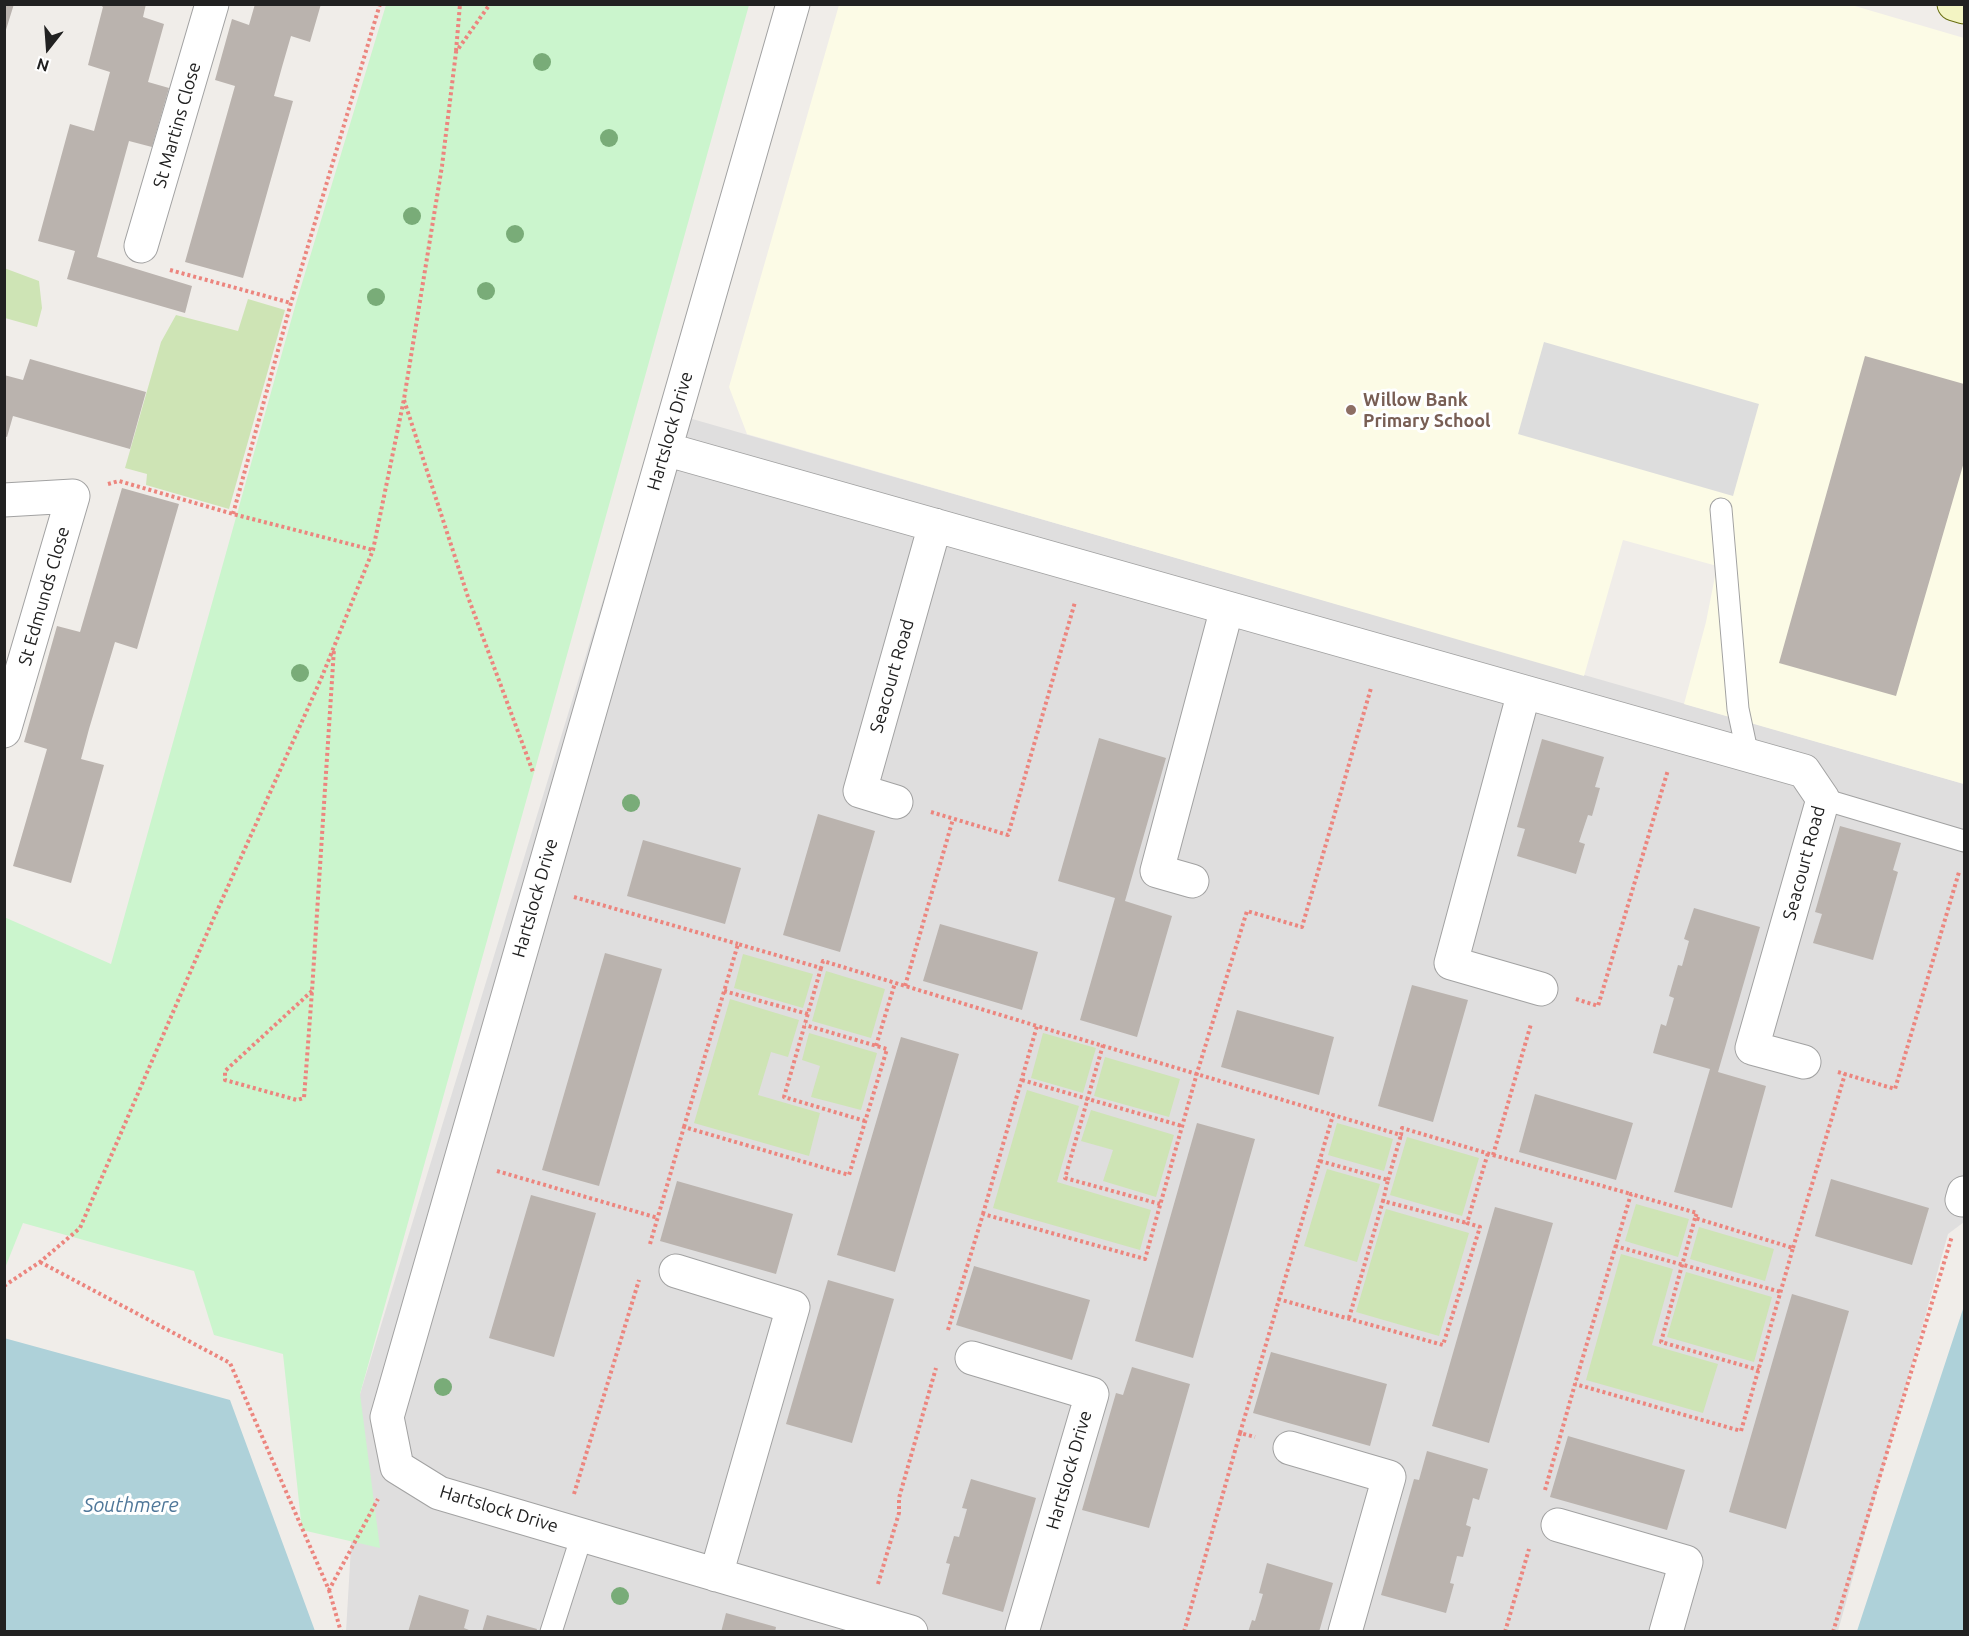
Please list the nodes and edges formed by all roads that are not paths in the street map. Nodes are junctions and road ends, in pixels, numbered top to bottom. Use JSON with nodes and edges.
{"nodes":[{"id":1,"x":212,"y":4,"type":"edge"},
{"id":2,"x":793,"y":4,"type":"edge"},
{"id":3,"x":1954,"y":4,"type":"edge"},
{"id":4,"x":1965,"y":7,"type":"edge"},
{"id":5,"x":141,"y":246,"type":"road end"},
{"id":6,"x":665,"y":449,"type":"junction"},
{"id":7,"x":4,"y":500,"type":"edge"},
{"id":8,"x":1721,"y":509,"type":"dead end"},
{"id":9,"x":934,"y":525,"type":"junction"},
{"id":10,"x":1227,"y":608,"type":"junction"},
{"id":11,"x":1524,"y":692,"type":"junction"},
{"id":12,"x":4,"y":730,"type":"edge"},
{"id":13,"x":1748,"y":756,"type":"junction"},
{"id":14,"x":1823,"y":800,"type":"junction"},
{"id":15,"x":896,"y":802,"type":"road end"},
{"id":16,"x":1965,"y":841,"type":"edge"},
{"id":17,"x":1192,"y":881,"type":"dead end"},
{"id":18,"x":1541,"y":989,"type":"road end"},
{"id":19,"x":1804,"y":1062,"type":"road end"},
{"id":20,"x":676,"y":1271,"type":"road end"},
{"id":21,"x":957,"y":1354,"type":"road end"},
{"id":22,"x":1290,"y":1448,"type":"road end"},
{"id":23,"x":1548,"y":1522,"type":"road end"},
{"id":24,"x":573,"y":1532,"type":"junction"},
{"id":25,"x":716,"y":1575,"type":"junction"},
{"id":26,"x":551,"y":1632,"type":"edge"},
{"id":27,"x":911,"y":1632,"type":"edge"},
{"id":28,"x":1022,"y":1632,"type":"edge"},
{"id":29,"x":1345,"y":1632,"type":"edge"},
{"id":30,"x":1666,"y":1632,"type":"edge"}],
"edges":[{"from":1,"to":5,"type":"street","name":"St Martins Close"},
{"from":2,"to":6,"type":"street","name":"Hartslock Drive"},
{"from":3,"to":4,"type":"street"},
{"from":6,"to":9,"type":"street","name":"Seacourt Road"},
{"from":6,"to":24,"type":"street","name":"Hartslock Drive"},
{"from":7,"to":12,"type":"street","name":"St Edmunds Close"},
{"from":8,"to":13,"type":"lane"},
{"from":9,"to":10,"type":"street","name":"Seacourt Road"},
{"from":9,"to":15,"type":"street","name":"Seacourt Road"},
{"from":10,"to":11,"type":"street","name":"Seacourt Road"},
{"from":10,"to":17,"type":"street"},
{"from":11,"to":13,"type":"street","name":"Seacourt Road"},
{"from":11,"to":18,"type":"street"},
{"from":13,"to":14,"type":"street","name":"Seacourt Road"},
{"from":14,"to":16,"type":"lane"},
{"from":14,"to":19,"type":"street","name":"Seacourt Road"},
{"from":20,"to":25,"type":"street"},
{"from":21,"to":28,"type":"street","name":"Hartslock Drive"},
{"from":22,"to":29,"type":"street"},
{"from":23,"to":30,"type":"street"},
{"from":24,"to":25,"type":"street","name":"Hartslock Drive"},
{"from":24,"to":26,"type":"lane"},
{"from":25,"to":27,"type":"street","name":"Hartslock Drive"}]}
